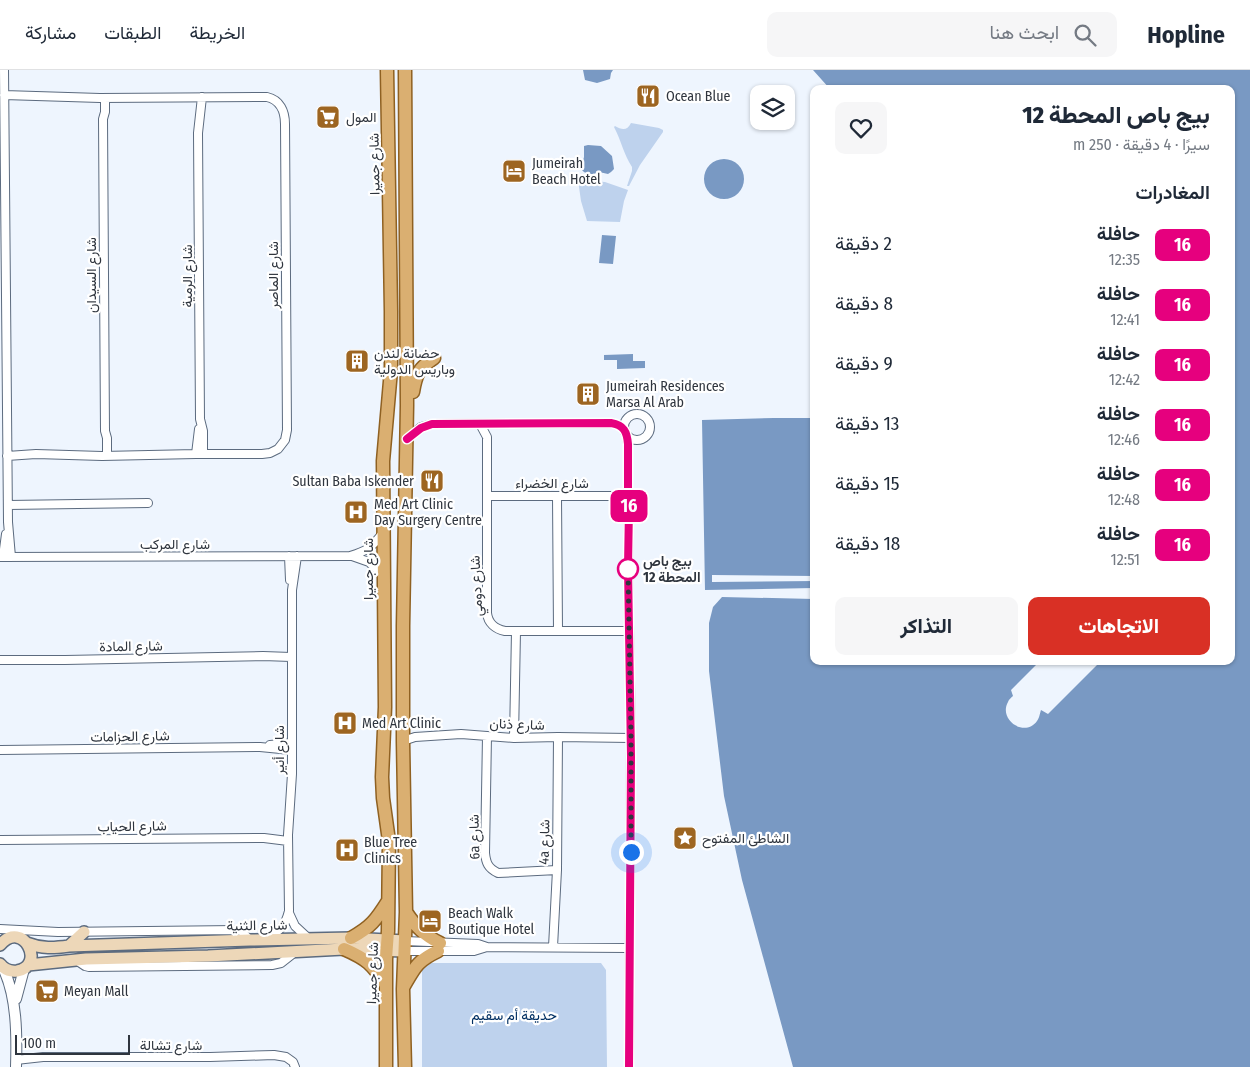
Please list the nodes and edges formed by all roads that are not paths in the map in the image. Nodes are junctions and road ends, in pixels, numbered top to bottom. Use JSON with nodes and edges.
{"nodes":[{"id":1,"x":4,"y":70,"type":"edge"},
{"id":2,"x":387,"y":70,"type":"edge"},
{"id":3,"x":405,"y":70,"type":"edge"},
{"id":4,"x":103,"y":98,"type":"junction"},
{"id":5,"x":198,"y":98,"type":"junction"},
{"id":6,"x":4,"y":99,"type":"junction"},
{"id":7,"x":416,"y":200,"type":"dead end"},
{"id":8,"x":406,"y":212,"type":"junction"},
{"id":9,"x":3,"y":267,"type":"edge"},
{"id":10,"x":391,"y":311,"type":"junction"},
{"id":11,"x":407,"y":358,"type":"junction"},
{"id":12,"x":434,"y":358,"type":"dead end"},
{"id":13,"x":390,"y":376,"type":"junction"},
{"id":14,"x":407,"y":423,"type":"junction"},
{"id":15,"x":480,"y":424,"type":"junction"},
{"id":16,"x":496,"y":424,"type":"junction"},
{"id":17,"x":625,"y":432,"type":"junction"},
{"id":18,"x":487,"y":437,"type":"junction"},
{"id":19,"x":407,"y":439,"type":"junction"},
{"id":20,"x":639,"y":440,"type":"junction"},
{"id":21,"x":7,"y":453,"type":"junction"},
{"id":22,"x":200,"y":454,"type":"junction"},
{"id":23,"x":104,"y":456,"type":"junction"},
{"id":24,"x":628,"y":485,"type":"junction"},
{"id":25,"x":487,"y":496,"type":"junction"},
{"id":26,"x":557,"y":496,"type":"junction"},
{"id":27,"x":617,"y":496,"type":"junction"},
{"id":28,"x":148,"y":503,"type":"dead end"},
{"id":29,"x":8,"y":505,"type":"junction"},
{"id":30,"x":629,"y":506,"type":"junction"},
{"id":31,"x":383,"y":533,"type":"junction"},
{"id":32,"x":293,"y":556,"type":"junction"},
{"id":33,"x":350,"y":556,"type":"junction"},
{"id":34,"x":5,"y":557,"type":"edge"},
{"id":35,"x":383,"y":575,"type":"junction"},
{"id":36,"x":516,"y":630,"type":"junction"},
{"id":37,"x":558,"y":630,"type":"junction"},
{"id":38,"x":629,"y":631,"type":"junction"},
{"id":39,"x":291,"y":654,"type":"junction"},
{"id":40,"x":0,"y":660,"type":"edge"},
{"id":41,"x":487,"y":736,"type":"junction"},
{"id":42,"x":558,"y":737,"type":"junction"},
{"id":43,"x":514,"y":738,"type":"junction"},
{"id":44,"x":631,"y":738,"type":"junction"},
{"id":45,"x":403,"y":741,"type":"junction"},
{"id":46,"x":291,"y":747,"type":"junction"},
{"id":47,"x":0,"y":750,"type":"edge"},
{"id":48,"x":288,"y":838,"type":"junction"},
{"id":49,"x":0,"y":840,"type":"edge"},
{"id":50,"x":557,"y":870,"type":"junction"},
{"id":51,"x":388,"y":901,"type":"junction"},
{"id":52,"x":289,"y":911,"type":"junction"},
{"id":53,"x":406,"y":912,"type":"junction"},
{"id":54,"x":0,"y":929,"type":"edge"},
{"id":55,"x":84,"y":932,"type":"junction"},
{"id":56,"x":350,"y":938,"type":"junction"},
{"id":57,"x":309,"y":939,"type":"junction"},
{"id":58,"x":250,"y":940,"type":"junction"},
{"id":59,"x":263,"y":940,"type":"junction"},
{"id":60,"x":1,"y":943,"type":"edge"},
{"id":61,"x":27,"y":943,"type":"junction"},
{"id":62,"x":387,"y":945,"type":"junction"},
{"id":63,"x":69,"y":946,"type":"junction"},
{"id":64,"x":405,"y":946,"type":"junction"},
{"id":65,"x":439,"y":947,"type":"junction"},
{"id":66,"x":553,"y":947,"type":"junction"},
{"id":67,"x":629,"y":948,"type":"junction"},
{"id":68,"x":344,"y":949,"type":"junction"},
{"id":69,"x":2,"y":966,"type":"edge"},
{"id":70,"x":26,"y":967,"type":"junction"},
{"id":71,"x":386,"y":985,"type":"junction"},
{"id":72,"x":403,"y":989,"type":"junction"},
{"id":73,"x":15,"y":1010,"type":"junction"},
{"id":74,"x":206,"y":1057,"type":"junction"},
{"id":75,"x":115,"y":1058,"type":"junction"},
{"id":76,"x":16,"y":1060,"type":"edge"},
{"id":77,"x":113,"y":1067,"type":"edge"},
{"id":78,"x":118,"y":1067,"type":"edge"},
{"id":79,"x":204,"y":1067,"type":"edge"},
{"id":80,"x":209,"y":1067,"type":"edge"},
{"id":81,"x":295,"y":1067,"type":"edge"},
{"id":82,"x":386,"y":1067,"type":"edge"},
{"id":83,"x":405,"y":1067,"type":"edge"},
{"id":84,"x":629,"y":1067,"type":"edge"}],
"edges":[{"from":1,"to":6,"type":"street"},
{"from":2,"to":10,"type":"main road","name":"شارع جميرا"},
{"from":3,"to":8,"type":"main road"},
{"from":4,"to":5,"type":"street","name":"شارع الماصر"},
{"from":4,"to":6,"type":"street","name":"شارع الماصر"},
{"from":4,"to":23,"type":"street","name":"شارع السيدان"},
{"from":5,"to":22,"type":"street","name":"شارع الرمية"},
{"from":5,"to":22,"type":"street","name":"شارع الماصر"},
{"from":6,"to":9,"type":"street"},
{"from":7,"to":8,"type":"main road"},
{"from":8,"to":11,"type":"main road"},
{"from":9,"to":21,"type":"street"},
{"from":10,"to":11,"type":"main road"},
{"from":10,"to":13,"type":"main road","name":"شارع جميرا"},
{"from":11,"to":14,"type":"main road"},
{"from":12,"to":14,"type":"main road"},
{"from":13,"to":14,"type":"main road"},
{"from":13,"to":31,"type":"main road","name":"شارع جميرا"},
{"from":14,"to":19,"type":"main road"},
{"from":15,"to":16,"type":"street"},
{"from":15,"to":18,"type":"street","name":"شارع دومي"},
{"from":15,"to":19,"type":"street"},
{"from":16,"to":17,"type":"street"},
{"from":16,"to":18,"type":"street"},
{"from":17,"to":20,"type":"street"},
{"from":17,"to":20,"type":"street"},
{"from":17,"to":24,"type":"street"},
{"from":18,"to":25,"type":"street","name":"شارع دومي"},
{"from":19,"to":45,"type":"main road"},
{"from":20,"to":30,"type":"street"},
{"from":21,"to":23,"type":"street","name":"شارع الماصر"},
{"from":21,"to":29,"type":"street"},
{"from":22,"to":23,"type":"street","name":"شارع الماصر"},
{"from":24,"to":27,"type":"street"},
{"from":24,"to":30,"type":"street"},
{"from":25,"to":26,"type":"street","name":"شارع الخضراء"},
{"from":25,"to":36,"type":"street","name":"شارع دومي"},
{"from":26,"to":27,"type":"street","name":"شارع الخضراء"},
{"from":26,"to":37,"type":"street"},
{"from":27,"to":30,"type":"street"},
{"from":28,"to":29,"type":"street"},
{"from":29,"to":34,"type":"street"},
{"from":30,"to":38,"type":"street"},
{"from":31,"to":33,"type":"street","name":"شارع المركب"},
{"from":31,"to":35,"type":"main road","name":"شارع جميرا"},
{"from":32,"to":33,"type":"street","name":"شارع المركب"},
{"from":32,"to":34,"type":"street","name":"شارع المركب"},
{"from":32,"to":39,"type":"street","name":"شارع أنير"},
{"from":33,"to":35,"type":"street","name":"شارع المركب"},
{"from":35,"to":51,"type":"main road","name":"شارع جميرا"},
{"from":36,"to":37,"type":"street","name":"شارع دومي"},
{"from":36,"to":43,"type":"street"},
{"from":37,"to":38,"type":"street","name":"شارع دومي"},
{"from":38,"to":44,"type":"street"},
{"from":39,"to":40,"type":"street","name":"شارع المادة"},
{"from":39,"to":46,"type":"street","name":"شارع أنير"},
{"from":41,"to":43,"type":"street","name":"شارع ذنان"},
{"from":41,"to":45,"type":"street","name":"شارع ذنان"},
{"from":41,"to":50,"type":"street","name":"6a شارع"},
{"from":42,"to":43,"type":"street","name":"شارع ذنان"},
{"from":42,"to":44,"type":"street","name":"شارع ذنان"},
{"from":42,"to":50,"type":"street","name":"4a شارع"},
{"from":44,"to":67,"type":"street"},
{"from":45,"to":53,"type":"main road"},
{"from":46,"to":47,"type":"street","name":"شارع الحزامات"},
{"from":46,"to":48,"type":"street","name":"شارع أنير"},
{"from":48,"to":49,"type":"street","name":"شارع الحياب"},
{"from":48,"to":52,"type":"street","name":"شارع أنير"},
{"from":50,"to":66,"type":"street","name":"4a شارع"},
{"from":51,"to":56,"type":"main road"},
{"from":51,"to":62,"type":"main road","name":"شارع جميرا"},
{"from":52,"to":57,"type":"street","name":"شارع أنير"},
{"from":52,"to":59,"type":"street"},
{"from":53,"to":64,"type":"main road"},
{"from":53,"to":65,"type":"main road"},
{"from":54,"to":55,"type":"street"},
{"from":55,"to":58,"type":"street"},
{"from":55,"to":63,"type":"main road"},
{"from":56,"to":57,"type":"main road","name":"شارع الثنية"},
{"from":56,"to":62,"type":"main road","name":"شارع الثنية"},
{"from":57,"to":59,"type":"main road","name":"شارع الثنية"},
{"from":58,"to":59,"type":"main road","name":"شارع الثنية"},
{"from":58,"to":63,"type":"main road","name":"شارع الثنية"},
{"from":60,"to":61,"type":"main road","name":"شارع الثنية"},
{"from":61,"to":63,"type":"main road","name":"شارع الثنية"},
{"from":61,"to":70,"type":"main road"},
{"from":62,"to":64,"type":"main road","name":"شارع الثنية"},
{"from":62,"to":68,"type":"main road","name":"شارع الثنية"},
{"from":62,"to":71,"type":"main road","name":"شارع جميرا"},
{"from":64,"to":65,"type":"street","name":"شارع الثنية"},
{"from":64,"to":72,"type":"main road"},
{"from":65,"to":66,"type":"street","name":"شارع الثنية"},
{"from":65,"to":72,"type":"main road"},
{"from":66,"to":67,"type":"street","name":"شارع الثنية"},
{"from":67,"to":84,"type":"street"},
{"from":68,"to":70,"type":"main road","name":"شارع الثنية"},
{"from":68,"to":71,"type":"main road"},
{"from":69,"to":70,"type":"main road","name":"شارع الثنية"},
{"from":69,"to":73,"type":"street"},
{"from":70,"to":73,"type":"street"},
{"from":71,"to":82,"type":"main road","name":"شارع جميرا"},
{"from":72,"to":83,"type":"main road"},
{"from":73,"to":76,"type":"street"},
{"from":74,"to":75,"type":"street","name":"شارع تشالة"},
{"from":74,"to":79,"type":"street"},
{"from":74,"to":80,"type":"street"},
{"from":74,"to":81,"type":"street","name":"شارع تشالة"},
{"from":75,"to":76,"type":"street","name":"شارع تشالة"},
{"from":75,"to":77,"type":"street"},
{"from":75,"to":78,"type":"street"}]}
